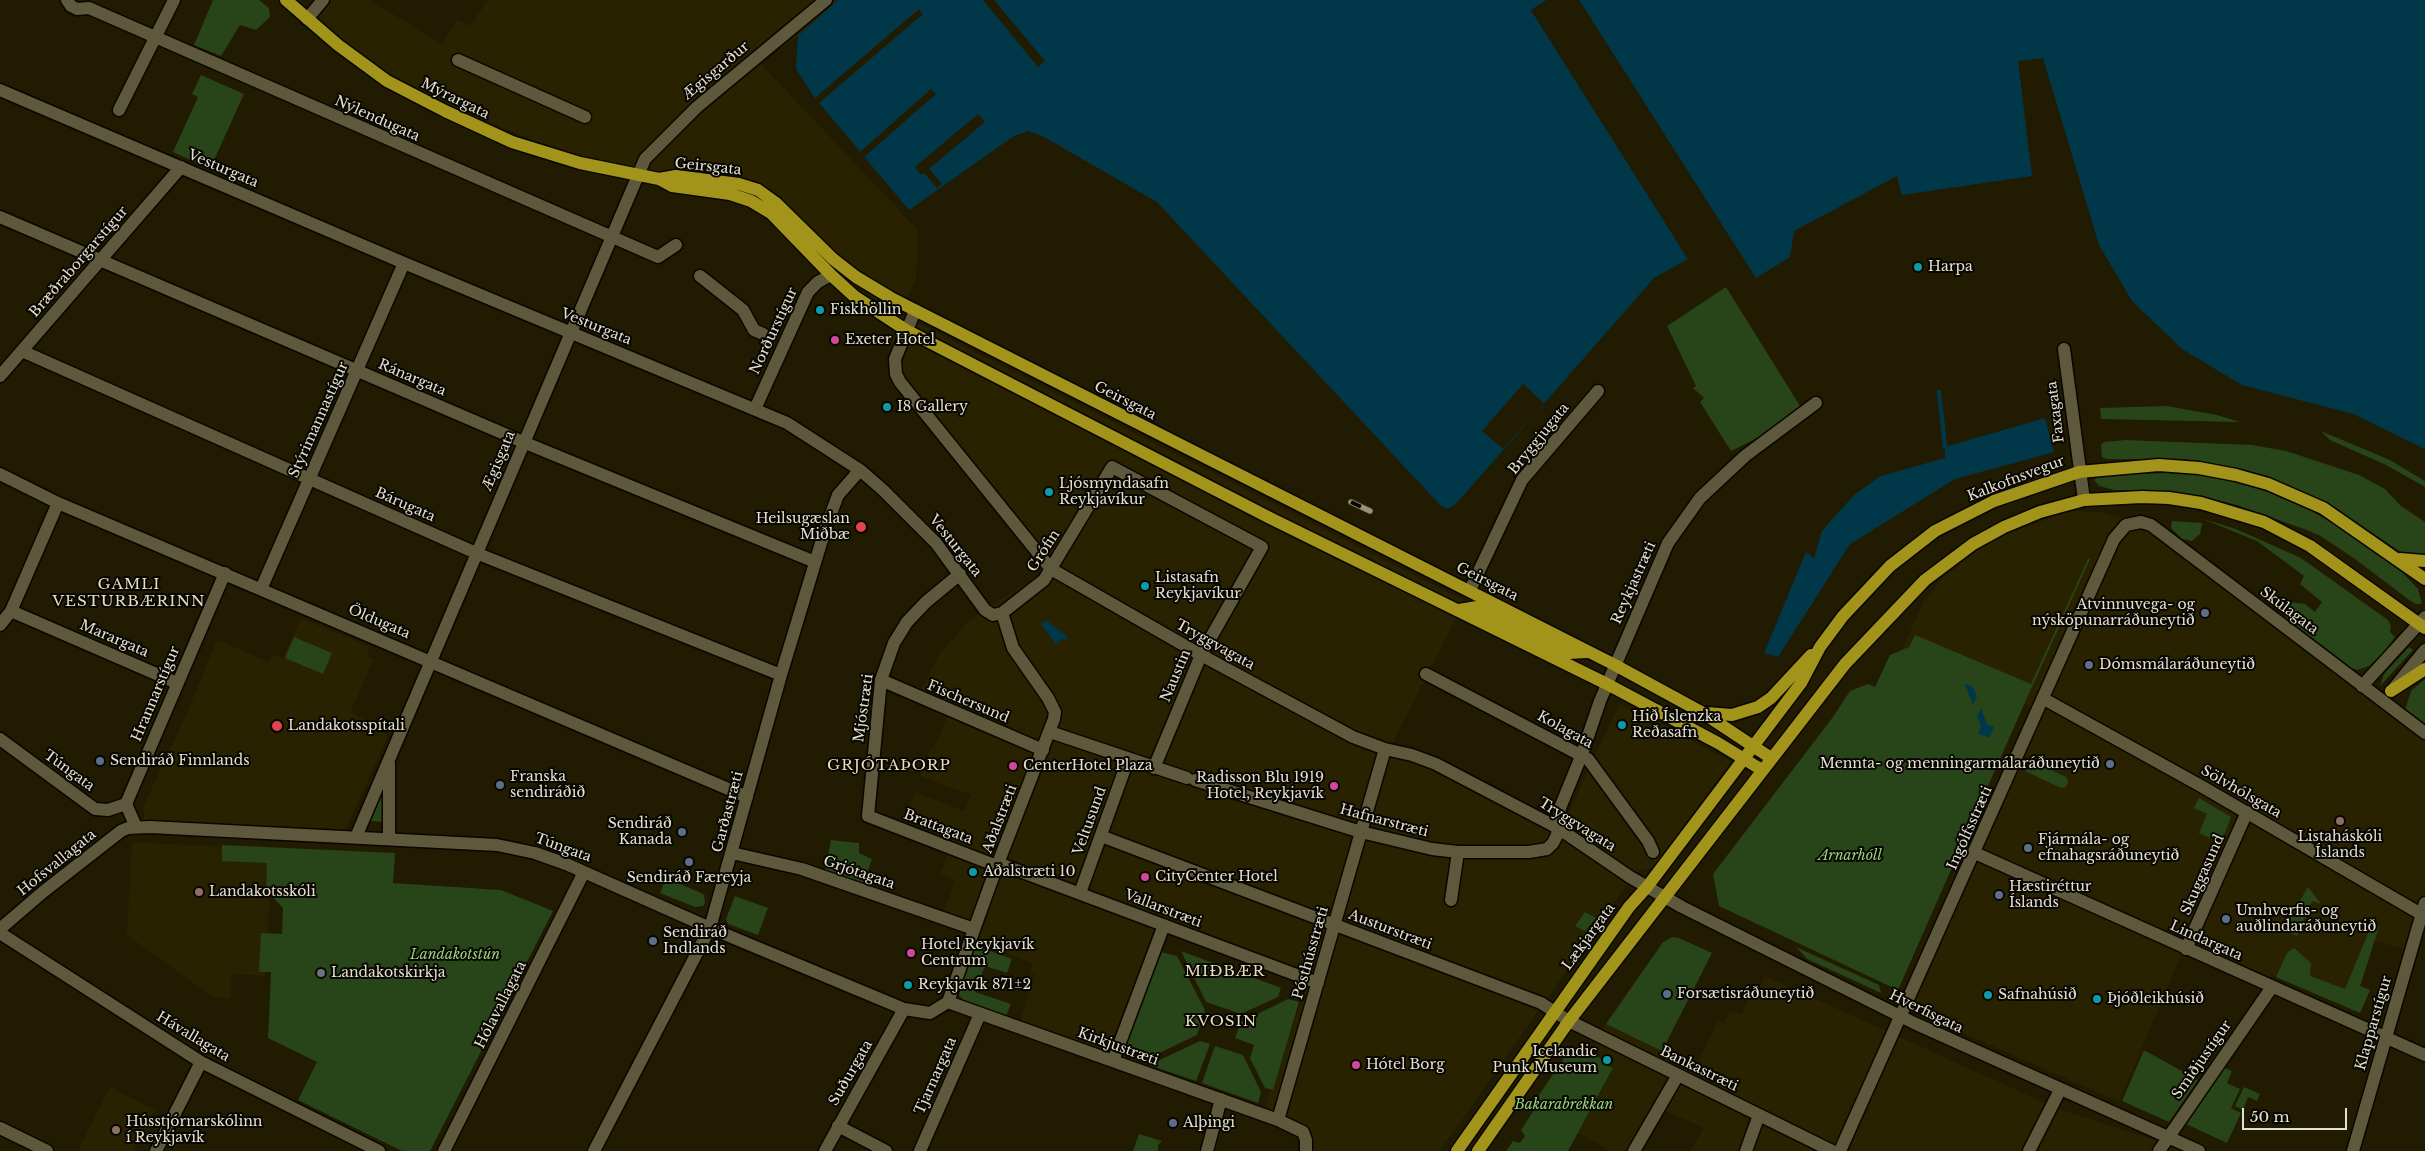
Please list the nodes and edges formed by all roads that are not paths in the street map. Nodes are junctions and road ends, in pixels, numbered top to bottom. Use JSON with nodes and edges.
{"nodes":[{"id":1,"x":67,"y":0,"type":"edge"},
{"id":2,"x":174,"y":0,"type":"edge"},
{"id":3,"x":286,"y":0,"type":"edge"},
{"id":4,"x":323,"y":0,"type":"edge"},
{"id":5,"x":826,"y":0,"type":"edge"},
{"id":6,"x":307,"y":19,"type":"junction"},
{"id":7,"x":155,"y":39,"type":"junction"},
{"id":8,"x":458,"y":60,"type":"dead end"},
{"id":9,"x":4,"y":95,"type":"edge"},
{"id":10,"x":119,"y":110,"type":"dead end"},
{"id":11,"x":585,"y":117,"type":"dead end"},
{"id":12,"x":181,"y":167,"type":"junction"},
{"id":13,"x":636,"y":175,"type":"junction"},
{"id":14,"x":659,"y":179,"type":"junction"},
{"id":15,"x":0,"y":217,"type":"edge"},
{"id":16,"x":610,"y":237,"type":"junction"},
{"id":17,"x":676,"y":244,"type":"dead end"},
{"id":18,"x":101,"y":260,"type":"junction"},
{"id":19,"x":404,"y":263,"type":"junction"},
{"id":20,"x":831,"y":275,"type":"junction"},
{"id":21,"x":700,"y":276,"type":"dead end"},
{"id":22,"x":915,"y":311,"type":"junction"},
{"id":23,"x":906,"y":330,"type":"junction"},
{"id":24,"x":569,"y":333,"type":"junction"},
{"id":25,"x":763,"y":334,"type":"tunnel mouth"},
{"id":26,"x":2064,"y":349,"type":"dead end"},
{"id":27,"x":22,"y":351,"type":"junction"},
{"id":28,"x":357,"y":371,"type":"junction"},
{"id":29,"x":0,"y":376,"type":"edge"},
{"id":30,"x":1598,"y":391,"type":"dead end"},
{"id":31,"x":1816,"y":403,"type":"dead end"},
{"id":32,"x":755,"y":409,"type":"junction"},
{"id":33,"x":523,"y":442,"type":"junction"},
{"id":34,"x":860,"y":470,"type":"junction"},
{"id":35,"x":2079,"y":472,"type":"junction"},
{"id":36,"x":0,"y":474,"type":"edge"},
{"id":37,"x":310,"y":478,"type":"junction"},
{"id":38,"x":2084,"y":500,"type":"junction"},
{"id":39,"x":58,"y":503,"type":"junction"},
{"id":40,"x":2132,"y":522,"type":"joint"},
{"id":41,"x":1262,"y":548,"type":"joint"},
{"id":42,"x":476,"y":553,"type":"junction"},
{"id":43,"x":2398,"y":559,"type":"junction"},
{"id":44,"x":2425,"y":561,"type":"edge"},
{"id":45,"x":815,"y":562,"type":"junction"},
{"id":46,"x":1052,"y":569,"type":"junction"},
{"id":47,"x":225,"y":573,"type":"junction"},
{"id":48,"x":960,"y":574,"type":"junction"},
{"id":49,"x":2425,"y":579,"type":"edge"},
{"id":50,"x":261,"y":589,"type":"junction"},
{"id":51,"x":1470,"y":590,"type":"junction"},
{"id":52,"x":1459,"y":610,"type":"junction"},
{"id":53,"x":11,"y":611,"type":"junction"},
{"id":54,"x":1002,"y":613,"type":"junction"},
{"id":55,"x":2423,"y":623,"type":"edge"},
{"id":56,"x":0,"y":625,"type":"edge"},
{"id":57,"x":1820,"y":647,"type":"junction"},
{"id":58,"x":2425,"y":650,"type":"edge"},
{"id":59,"x":1590,"y":652,"type":"junction"},
{"id":60,"x":1201,"y":655,"type":"junction"},
{"id":61,"x":431,"y":660,"type":"junction"},
{"id":62,"x":1615,"y":665,"type":"junction"},
{"id":63,"x":2425,"y":669,"type":"edge"},
{"id":64,"x":1426,"y":674,"type":"dead end"},
{"id":65,"x":781,"y":675,"type":"junction"},
{"id":66,"x":881,"y":680,"type":"junction"},
{"id":67,"x":177,"y":683,"type":"junction"},
{"id":68,"x":1607,"y":684,"type":"junction"},
{"id":69,"x":2362,"y":686,"type":"junction"},
{"id":70,"x":2391,"y":691,"type":"junction"},
{"id":71,"x":2044,"y":699,"type":"junction"},
{"id":72,"x":2382,"y":701,"type":"junction"},
{"id":73,"x":1702,"y":713,"type":"junction"},
{"id":74,"x":1050,"y":732,"type":"junction"},
{"id":75,"x":2425,"y":733,"type":"edge"},
{"id":76,"x":0,"y":739,"type":"edge"},
{"id":77,"x":1753,"y":745,"type":"junction"},
{"id":78,"x":1385,"y":749,"type":"junction"},
{"id":79,"x":1043,"y":750,"type":"junction"},
{"id":80,"x":1582,"y":754,"type":"junction"},
{"id":81,"x":1743,"y":758,"type":"junction"},
{"id":82,"x":1771,"y":758,"type":"junction"},
{"id":83,"x":389,"y":759,"type":"junction"},
{"id":84,"x":1128,"y":760,"type":"junction"},
{"id":85,"x":1154,"y":768,"type":"junction"},
{"id":86,"x":1762,"y":770,"type":"junction"},
{"id":87,"x":747,"y":797,"type":"junction"},
{"id":88,"x":126,"y":804,"type":"junction"},
{"id":89,"x":2247,"y":812,"type":"junction"},
{"id":90,"x":868,"y":816,"type":"joint"},
{"id":91,"x":136,"y":827,"type":"junction"},
{"id":92,"x":1558,"y":828,"type":"junction"},
{"id":93,"x":1361,"y":832,"type":"junction"},
{"id":94,"x":1101,"y":836,"type":"junction"},
{"id":95,"x":356,"y":837,"type":"junction"},
{"id":96,"x":389,"y":838,"type":"junction"},
{"id":97,"x":1458,"y":852,"type":"junction"},
{"id":98,"x":1653,"y":852,"type":"dead end"},
{"id":99,"x":732,"y":853,"type":"junction"},
{"id":100,"x":1975,"y":853,"type":"junction"},
{"id":101,"x":998,"y":865,"type":"junction"},
{"id":102,"x":584,"y":872,"type":"junction"},
{"id":103,"x":1647,"y":887,"type":"junction"},
{"id":104,"x":1080,"y":894,"type":"junction"},
{"id":105,"x":1665,"y":898,"type":"junction"},
{"id":106,"x":1451,"y":900,"type":"dead end"},
{"id":107,"x":2423,"y":909,"type":"edge"},
{"id":108,"x":1164,"y":925,"type":"junction"},
{"id":109,"x":1334,"y":925,"type":"junction"},
{"id":110,"x":710,"y":928,"type":"junction"},
{"id":111,"x":0,"y":929,"type":"edge"},
{"id":112,"x":974,"y":929,"type":"junction"},
{"id":113,"x":0,"y":933,"type":"edge"},
{"id":114,"x":2186,"y":949,"type":"junction"},
{"id":115,"x":1318,"y":983,"type":"junction"},
{"id":116,"x":2272,"y":987,"type":"junction"},
{"id":117,"x":948,"y":1002,"type":"junction"},
{"id":118,"x":904,"y":1009,"type":"junction"},
{"id":119,"x":1554,"y":1012,"type":"junction"},
{"id":120,"x":980,"y":1014,"type":"junction"},
{"id":121,"x":1901,"y":1016,"type":"junction"},
{"id":122,"x":1569,"y":1021,"type":"junction"},
{"id":123,"x":2385,"y":1037,"type":"junction"},
{"id":124,"x":2425,"y":1054,"type":"edge"},
{"id":125,"x":1113,"y":1061,"type":"junction"},
{"id":126,"x":201,"y":1062,"type":"junction"},
{"id":127,"x":1678,"y":1075,"type":"junction"},
{"id":128,"x":2060,"y":1090,"type":"junction"},
{"id":129,"x":1222,"y":1100,"type":"junction"},
{"id":130,"x":1759,"y":1115,"type":"junction"},
{"id":131,"x":1278,"y":1120,"type":"junction"},
{"id":132,"x":838,"y":1126,"type":"junction"},
{"id":133,"x":0,"y":1128,"type":"edge"},
{"id":134,"x":2168,"y":1136,"type":"junction"},
{"id":135,"x":47,"y":1151,"type":"edge"},
{"id":136,"x":156,"y":1151,"type":"edge"},
{"id":137,"x":379,"y":1151,"type":"edge"},
{"id":138,"x":444,"y":1151,"type":"edge"},
{"id":139,"x":594,"y":1151,"type":"edge"},
{"id":140,"x":825,"y":1151,"type":"edge"},
{"id":141,"x":886,"y":1151,"type":"edge"},
{"id":142,"x":920,"y":1151,"type":"edge"},
{"id":143,"x":1207,"y":1151,"type":"edge"},
{"id":144,"x":1306,"y":1151,"type":"edge"},
{"id":145,"x":1457,"y":1151,"type":"edge"},
{"id":146,"x":1478,"y":1151,"type":"edge"},
{"id":147,"x":1634,"y":1151,"type":"edge"},
{"id":148,"x":1746,"y":1151,"type":"edge"},
{"id":149,"x":1832,"y":1151,"type":"edge"},
{"id":150,"x":1840,"y":1151,"type":"edge"},
{"id":151,"x":2029,"y":1151,"type":"edge"},
{"id":152,"x":2159,"y":1151,"type":"edge"},
{"id":153,"x":2199,"y":1151,"type":"edge"},
{"id":154,"x":2353,"y":1151,"type":"edge"}],
"edges":[{"from":1,"to":7,"type":"street","name":"Nýlendugata"},
{"from":2,"to":7,"type":"street"},
{"from":3,"to":6,"type":"main road","name":"Mýrargata"},
{"from":4,"to":6,"type":"street"},
{"from":5,"to":13,"type":"street","name":"Ægisgarður"},
{"from":6,"to":13,"type":"main road","name":"Mýrargata"},
{"from":7,"to":10,"type":"street"},
{"from":7,"to":16,"type":"street","name":"Nýlendugata"},
{"from":8,"to":11,"type":"street"},
{"from":9,"to":12,"type":"street","name":"Vesturgata"},
{"from":12,"to":18,"type":"street","name":"Bræðraborgarstígur"},
{"from":12,"to":19,"type":"street","name":"Vesturgata"},
{"from":13,"to":14,"type":"main road","name":"Geirsgata"},
{"from":13,"to":16,"type":"street","name":"Ægisgata"},
{"from":14,"to":20,"type":"main road","name":"Geirsgata"},
{"from":14,"to":22,"type":"main road","name":"Geirsgata"},
{"from":15,"to":18,"type":"street","name":"Ránargata"},
{"from":16,"to":17,"type":"street","name":"Nýlendugata"},
{"from":16,"to":24,"type":"street","name":"Ægisgata"},
{"from":18,"to":27,"type":"street","name":"Bræðraborgarstígur"},
{"from":18,"to":28,"type":"street","name":"Ránargata"},
{"from":19,"to":24,"type":"street","name":"Vesturgata"},
{"from":19,"to":28,"type":"street","name":"Stýrimannastígur"},
{"from":20,"to":23,"type":"main road","name":"Geirsgata"},
{"from":20,"to":32,"type":"street","name":"Norðurstígur"},
{"from":21,"to":25,"type":"street"},
{"from":22,"to":23,"type":"street","name":"Tryggvagata"},
{"from":22,"to":51,"type":"main road","name":"Geirsgata"},
{"from":23,"to":46,"type":"street","name":"Tryggvagata"},
{"from":23,"to":52,"type":"main road","name":"Geirsgata"},
{"from":24,"to":32,"type":"street","name":"Vesturgata"},
{"from":24,"to":33,"type":"street","name":"Ægisgata"},
{"from":26,"to":35,"type":"street","name":"Faxagata"},
{"from":27,"to":29,"type":"street","name":"Bræðraborgarstígur"},
{"from":27,"to":37,"type":"street","name":"Bárugata"},
{"from":28,"to":33,"type":"street","name":"Ránargata"},
{"from":28,"to":37,"type":"street","name":"Stýrimannastígur"},
{"from":30,"to":51,"type":"street","name":"Bryggjugata"},
{"from":31,"to":62,"type":"street","name":"Reykjastræti"},
{"from":32,"to":34,"type":"street","name":"Vesturgata"},
{"from":33,"to":42,"type":"street","name":"Ægisgata"},
{"from":33,"to":45,"type":"street","name":"Ránargata"},
{"from":34,"to":45,"type":"street","name":"Garðastræti"},
{"from":34,"to":48,"type":"street","name":"Vesturgata"},
{"from":35,"to":38,"type":"street","name":"Faxagata"},
{"from":35,"to":43,"type":"main road","name":"Kalkofnsvegur"},
{"from":35,"to":57,"type":"main road","name":"Kalkofnsvegur"},
{"from":36,"to":39,"type":"street","name":"Öldugata"},
{"from":37,"to":42,"type":"street","name":"Bárugata"},
{"from":37,"to":50,"type":"street","name":"Stýrimannastígur"},
{"from":38,"to":55,"type":"main road"},
{"from":38,"to":82,"type":"main road"},
{"from":39,"to":47,"type":"street","name":"Öldugata"},
{"from":39,"to":53,"type":"street"},
{"from":40,"to":69,"type":"street","name":"Skúlagata"},
{"from":40,"to":71,"type":"street","name":"Ingólfsstræti"},
{"from":41,"to":46,"type":"street","name":"Grófin"},
{"from":41,"to":60,"type":"street","name":"Naustin"},
{"from":42,"to":61,"type":"street","name":"Ægisgata"},
{"from":42,"to":65,"type":"street","name":"Bárugata"},
{"from":43,"to":44,"type":"main road"},
{"from":43,"to":49,"type":"main road","name":"Kalkofnsvegur"},
{"from":45,"to":65,"type":"street","name":"Garðastræti"},
{"from":46,"to":54,"type":"street","name":"Grófin"},
{"from":46,"to":60,"type":"street","name":"Tryggvagata"},
{"from":47,"to":50,"type":"street","name":"Öldugata"},
{"from":47,"to":67,"type":"street","name":"Hrannarstígur"},
{"from":48,"to":54,"type":"street","name":"Vesturgata"},
{"from":48,"to":66,"type":"street","name":"Mjóstræti"},
{"from":50,"to":61,"type":"street","name":"Öldugata"},
{"from":51,"to":59,"type":"main road","name":"Geirsgata"},
{"from":52,"to":59,"type":"main road","name":"Geirsgata"},
{"from":52,"to":68,"type":"main road","name":"Geirsgata"},
{"from":53,"to":56,"type":"street"},
{"from":53,"to":67,"type":"street","name":"Marargata"},
{"from":54,"to":74,"type":"street"},
{"from":55,"to":69,"type":"street"},
{"from":57,"to":73,"type":"main road","name":"Geirsgata"},
{"from":57,"to":77,"type":"main road","name":"Kalkofnsvegur"},
{"from":58,"to":70,"type":"street"},
{"from":59,"to":62,"type":"main road","name":"Geirsgata"},
{"from":60,"to":78,"type":"street","name":"Tryggvagata"},
{"from":60,"to":85,"type":"street","name":"Naustin"},
{"from":61,"to":83,"type":"street","name":"Ægisgata"},
{"from":61,"to":87,"type":"street","name":"Öldugata"},
{"from":62,"to":68,"type":"street","name":"Reykjastræti"},
{"from":62,"to":73,"type":"main road","name":"Geirsgata"},
{"from":63,"to":70,"type":"main road"},
{"from":64,"to":80,"type":"street","name":"Kolagata"},
{"from":65,"to":87,"type":"street","name":"Garðastræti"},
{"from":66,"to":79,"type":"street","name":"Fischersund"},
{"from":66,"to":90,"type":"street","name":"Mjóstræti"},
{"from":67,"to":88,"type":"street","name":"Hrannarstígur"},
{"from":68,"to":80,"type":"street","name":"Reykjastræti"},
{"from":68,"to":81,"type":"main road","name":"Geirsgata"},
{"from":69,"to":72,"type":"street","name":"Skúlagata"},
{"from":70,"to":72,"type":"street"},
{"from":71,"to":89,"type":"street","name":"Sölvhólsgata"},
{"from":71,"to":100,"type":"street","name":"Ingólfsstræti"},
{"from":72,"to":75,"type":"street","name":"Skúlagata"},
{"from":73,"to":77,"type":"main road","name":"Geirsgata"},
{"from":74,"to":79,"type":"street","name":"Aðalstræti"},
{"from":74,"to":84,"type":"street","name":"Hafnarstræti"},
{"from":76,"to":88,"type":"street","name":"Túngata"},
{"from":77,"to":81,"type":"main road","name":"Lækjargata"},
{"from":77,"to":82,"type":"main road","name":"Geirsgata"},
{"from":78,"to":92,"type":"street","name":"Tryggvagata"},
{"from":78,"to":93,"type":"street","name":"Pósthússtræti"},
{"from":79,"to":101,"type":"street","name":"Aðalstræti"},
{"from":80,"to":92,"type":"street","name":"Reykjastræti"},
{"from":80,"to":98,"type":"street","name":"Kolagata"},
{"from":81,"to":86,"type":"main road","name":"Geirsgata"},
{"from":81,"to":103,"type":"main road","name":"Lækjargata"},
{"from":82,"to":86,"type":"main road"},
{"from":83,"to":95,"type":"street","name":"Ægisgata"},
{"from":83,"to":96,"type":"street","name":"Ægisgata"},
{"from":84,"to":85,"type":"street","name":"Hafnarstræti"},
{"from":84,"to":94,"type":"street","name":"Veltusund"},
{"from":85,"to":93,"type":"street","name":"Hafnarstræti"},
{"from":86,"to":105,"type":"main road"},
{"from":87,"to":99,"type":"street","name":"Garðastræti"},
{"from":88,"to":91,"type":"street"},
{"from":89,"to":107,"type":"street","name":"Sölvhólsgata"},
{"from":89,"to":114,"type":"street","name":"Skuggasund"},
{"from":90,"to":101,"type":"street","name":"Brattagata"},
{"from":91,"to":95,"type":"street","name":"Túngata"},
{"from":91,"to":111,"type":"street","name":"Hofsvallagata"},
{"from":92,"to":97,"type":"street","name":"Hafnarstræti"},
{"from":92,"to":103,"type":"street","name":"Tryggvagata"},
{"from":93,"to":97,"type":"street","name":"Hafnarstræti"},
{"from":93,"to":109,"type":"street","name":"Pósthússtræti"},
{"from":94,"to":104,"type":"street","name":"Veltusund"},
{"from":94,"to":109,"type":"street","name":"Austurstræti"},
{"from":95,"to":96,"type":"street","name":"Túngata"},
{"from":96,"to":102,"type":"street","name":"Túngata"},
{"from":97,"to":106,"type":"street"},
{"from":99,"to":110,"type":"street","name":"Garðastræti"},
{"from":99,"to":112,"type":"street","name":"Grjótagata"},
{"from":100,"to":114,"type":"street","name":"Lindargata"},
{"from":100,"to":121,"type":"street","name":"Ingólfsstræti"},
{"from":101,"to":104,"type":"street","name":"Vallarstræti"},
{"from":101,"to":112,"type":"street","name":"Aðalstræti"},
{"from":102,"to":110,"type":"street","name":"Túngata"},
{"from":102,"to":138,"type":"street","name":"Hólavallagata"},
{"from":103,"to":105,"type":"street","name":"Hverfisgata"},
{"from":103,"to":119,"type":"main road","name":"Lækjargata"},
{"from":104,"to":108,"type":"street","name":"Vallarstræti"},
{"from":105,"to":121,"type":"street","name":"Hverfisgata"},
{"from":105,"to":122,"type":"main road"},
{"from":107,"to":123,"type":"street","name":"Klapparstígur"},
{"from":108,"to":115,"type":"street","name":"Vallarstræti"},
{"from":108,"to":125,"type":"street"},
{"from":109,"to":115,"type":"street","name":"Pósthússtræti"},
{"from":109,"to":119,"type":"street","name":"Austurstræti"},
{"from":110,"to":118,"type":"street","name":"Túngata"},
{"from":110,"to":139,"type":"street","name":"Garðastræti"},
{"from":112,"to":117,"type":"street","name":"Aðalstræti"},
{"from":113,"to":126,"type":"street","name":"Hávallagata"},
{"from":114,"to":116,"type":"street","name":"Lindargata"},
{"from":115,"to":131,"type":"street","name":"Pósthússtræti"},
{"from":116,"to":123,"type":"street","name":"Lindargata"},
{"from":116,"to":134,"type":"street","name":"Smiðjustígur"},
{"from":117,"to":118,"type":"street","name":"Túngata"},
{"from":117,"to":120,"type":"street","name":"Kirkjustræti"},
{"from":118,"to":132,"type":"street","name":"Suðurgata"},
{"from":119,"to":122,"type":"street","name":"Bankastræti"},
{"from":119,"to":145,"type":"main road","name":"Lækjargata"},
{"from":120,"to":125,"type":"street","name":"Kirkjustræti"},
{"from":120,"to":142,"type":"street","name":"Tjarnargata"},
{"from":121,"to":128,"type":"street","name":"Hverfisgata"},
{"from":121,"to":150,"type":"street","name":"Ingólfsstræti"},
{"from":122,"to":127,"type":"street","name":"Bankastræti"},
{"from":122,"to":146,"type":"main road"},
{"from":123,"to":124,"type":"street","name":"Lindargata"},
{"from":123,"to":154,"type":"street","name":"Klapparstígur"},
{"from":125,"to":129,"type":"street","name":"Kirkjustræti"},
{"from":126,"to":136,"type":"street"},
{"from":126,"to":137,"type":"street","name":"Hávallagata"},
{"from":127,"to":130,"type":"street","name":"Bankastræti"},
{"from":127,"to":147,"type":"street"},
{"from":128,"to":134,"type":"street","name":"Hverfisgata"},
{"from":128,"to":151,"type":"street"},
{"from":129,"to":131,"type":"street","name":"Kirkjustræti"},
{"from":129,"to":143,"type":"street"},
{"from":130,"to":148,"type":"street"},
{"from":130,"to":149,"type":"street","name":"Bankastræti"},
{"from":131,"to":144,"type":"street"},
{"from":132,"to":140,"type":"street","name":"Suðurgata"},
{"from":132,"to":141,"type":"street"},
{"from":133,"to":135,"type":"street"},
{"from":134,"to":152,"type":"street","name":"Smiðjustígur"},
{"from":134,"to":153,"type":"street","name":"Hverfisgata"}]}
